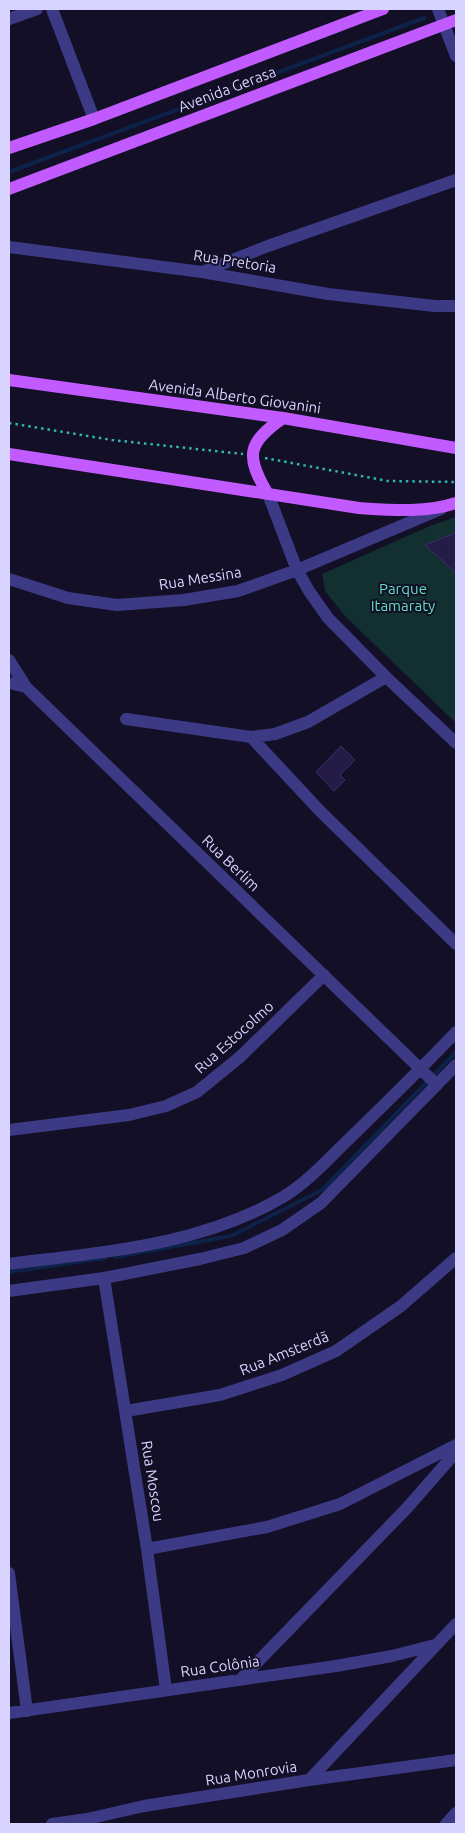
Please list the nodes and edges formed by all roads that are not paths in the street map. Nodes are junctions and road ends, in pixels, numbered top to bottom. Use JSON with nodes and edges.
{"nodes":[{"id":1,"x":37,"y":9,"type":"edge"},
{"id":2,"x":52,"y":9,"type":"edge"},
{"id":3,"x":383,"y":9,"type":"edge"},
{"id":4,"x":438,"y":9,"type":"edge"},
{"id":5,"x":9,"y":19,"type":"edge"},
{"id":6,"x":456,"y":20,"type":"edge"},
{"id":7,"x":443,"y":24,"type":"junction"},
{"id":8,"x":456,"y":56,"type":"edge"},
{"id":9,"x":94,"y":119,"type":"junction"},
{"id":10,"x":9,"y":148,"type":"edge"},
{"id":11,"x":456,"y":180,"type":"edge"},
{"id":12,"x":9,"y":189,"type":"edge"},
{"id":13,"x":9,"y":247,"type":"edge"},
{"id":14,"x":202,"y":272,"type":"junction"},
{"id":15,"x":456,"y":306,"type":"edge"},
{"id":16,"x":9,"y":380,"type":"edge"},
{"id":17,"x":283,"y":418,"type":"junction"},
{"id":18,"x":456,"y":448,"type":"edge"},
{"id":19,"x":9,"y":454,"type":"edge"},
{"id":20,"x":268,"y":494,"type":"junction"},
{"id":21,"x":450,"y":505,"type":"edge"},
{"id":22,"x":297,"y":570,"type":"junction"},
{"id":23,"x":9,"y":579,"type":"edge"},
{"id":24,"x":9,"y":660,"type":"edge"},
{"id":25,"x":386,"y":677,"type":"junction"},
{"id":26,"x":9,"y":684,"type":"edge"},
{"id":27,"x":26,"y":687,"type":"junction"},
{"id":28,"x":126,"y":719,"type":"dead end"},
{"id":29,"x":251,"y":737,"type":"junction"},
{"id":30,"x":456,"y":743,"type":"edge"},
{"id":31,"x":456,"y":944,"type":"edge"},
{"id":32,"x":324,"y":975,"type":"junction"},
{"id":33,"x":456,"y":1032,"type":"edge"},
{"id":34,"x":456,"y":1065,"type":"edge"},
{"id":35,"x":428,"y":1077,"type":"junction"},
{"id":36,"x":9,"y":1130,"type":"edge"},
{"id":37,"x":456,"y":1258,"type":"edge"},
{"id":38,"x":9,"y":1264,"type":"edge"},
{"id":39,"x":104,"y":1278,"type":"junction"},
{"id":40,"x":9,"y":1291,"type":"edge"},
{"id":41,"x":126,"y":1411,"type":"junction"},
{"id":42,"x":456,"y":1445,"type":"edge"},
{"id":43,"x":456,"y":1452,"type":"edge"},
{"id":44,"x":148,"y":1549,"type":"junction"},
{"id":45,"x":9,"y":1573,"type":"edge"},
{"id":46,"x":456,"y":1624,"type":"edge"},
{"id":47,"x":435,"y":1645,"type":"junction"},
{"id":48,"x":240,"y":1680,"type":"junction"},
{"id":49,"x":166,"y":1690,"type":"junction"},
{"id":50,"x":27,"y":1711,"type":"junction"},
{"id":51,"x":9,"y":1713,"type":"edge"},
{"id":52,"x":456,"y":1760,"type":"edge"},
{"id":53,"x":309,"y":1780,"type":"junction"},
{"id":54,"x":456,"y":1813,"type":"edge"},
{"id":55,"x":84,"y":1822,"type":"edge"},
{"id":56,"x":52,"y":1824,"type":"edge"},
{"id":57,"x":446,"y":1824,"type":"edge"}],
"edges":[{"from":1,"to":5,"type":"street"},
{"from":2,"to":9,"type":"street"},
{"from":3,"to":9,"type":"main road","name":"Avenida Gerasa"},
{"from":4,"to":7,"type":"street"},
{"from":6,"to":7,"type":"main road","name":"Avenida Gerasa"},
{"from":7,"to":8,"type":"street"},
{"from":7,"to":12,"type":"main road","name":"Avenida Gerasa"},
{"from":9,"to":10,"type":"main road","name":"Avenida Gerasa"},
{"from":11,"to":14,"type":"street"},
{"from":13,"to":14,"type":"street","name":"Rua Pretoria"},
{"from":14,"to":15,"type":"street","name":"Rua Pretoria"},
{"from":16,"to":17,"type":"main road","name":"Avenida Alberto Giovanini"},
{"from":17,"to":18,"type":"main road","name":"Avenida Alberto Giovanini"},
{"from":17,"to":20,"type":"main road"},
{"from":19,"to":20,"type":"main road"},
{"from":20,"to":21,"type":"main road"},
{"from":20,"to":22,"type":"street"},
{"from":21,"to":22,"type":"street","name":"Rua Messina"},
{"from":22,"to":23,"type":"street","name":"Rua Messina"},
{"from":22,"to":25,"type":"street"},
{"from":24,"to":27,"type":"street","name":"Rua Berlim"},
{"from":25,"to":29,"type":"street"},
{"from":25,"to":30,"type":"street"},
{"from":26,"to":27,"type":"street"},
{"from":27,"to":32,"type":"street","name":"Rua Berlim"},
{"from":28,"to":29,"type":"street"},
{"from":29,"to":31,"type":"street"},
{"from":32,"to":35,"type":"street","name":"Rua Berlim"},
{"from":32,"to":36,"type":"street","name":"Rua Estocolmo"},
{"from":33,"to":35,"type":"street"},
{"from":34,"to":35,"type":"street"},
{"from":35,"to":38,"type":"street"},
{"from":35,"to":39,"type":"street"},
{"from":37,"to":41,"type":"street","name":"Rua Amsterdã"},
{"from":39,"to":40,"type":"street"},
{"from":39,"to":41,"type":"street","name":"Rua Moscou"},
{"from":41,"to":44,"type":"street","name":"Rua Moscou"},
{"from":42,"to":44,"type":"street"},
{"from":43,"to":48,"type":"street"},
{"from":44,"to":49,"type":"street","name":"Rua Moscou"},
{"from":45,"to":50,"type":"street"},
{"from":46,"to":47,"type":"street"},
{"from":47,"to":48,"type":"street","name":"Rua Colônia"},
{"from":47,"to":53,"type":"street"},
{"from":48,"to":49,"type":"street","name":"Rua Colônia"},
{"from":49,"to":50,"type":"street","name":"Rua Colônia"},
{"from":50,"to":51,"type":"street","name":"Rua Colônia"},
{"from":52,"to":53,"type":"street","name":"Rua Monrovia"},
{"from":53,"to":55,"type":"street","name":"Rua Monrovia"},
{"from":54,"to":57,"type":"street"},
{"from":55,"to":56,"type":"street","name":"Rua Monrovia"}]}
